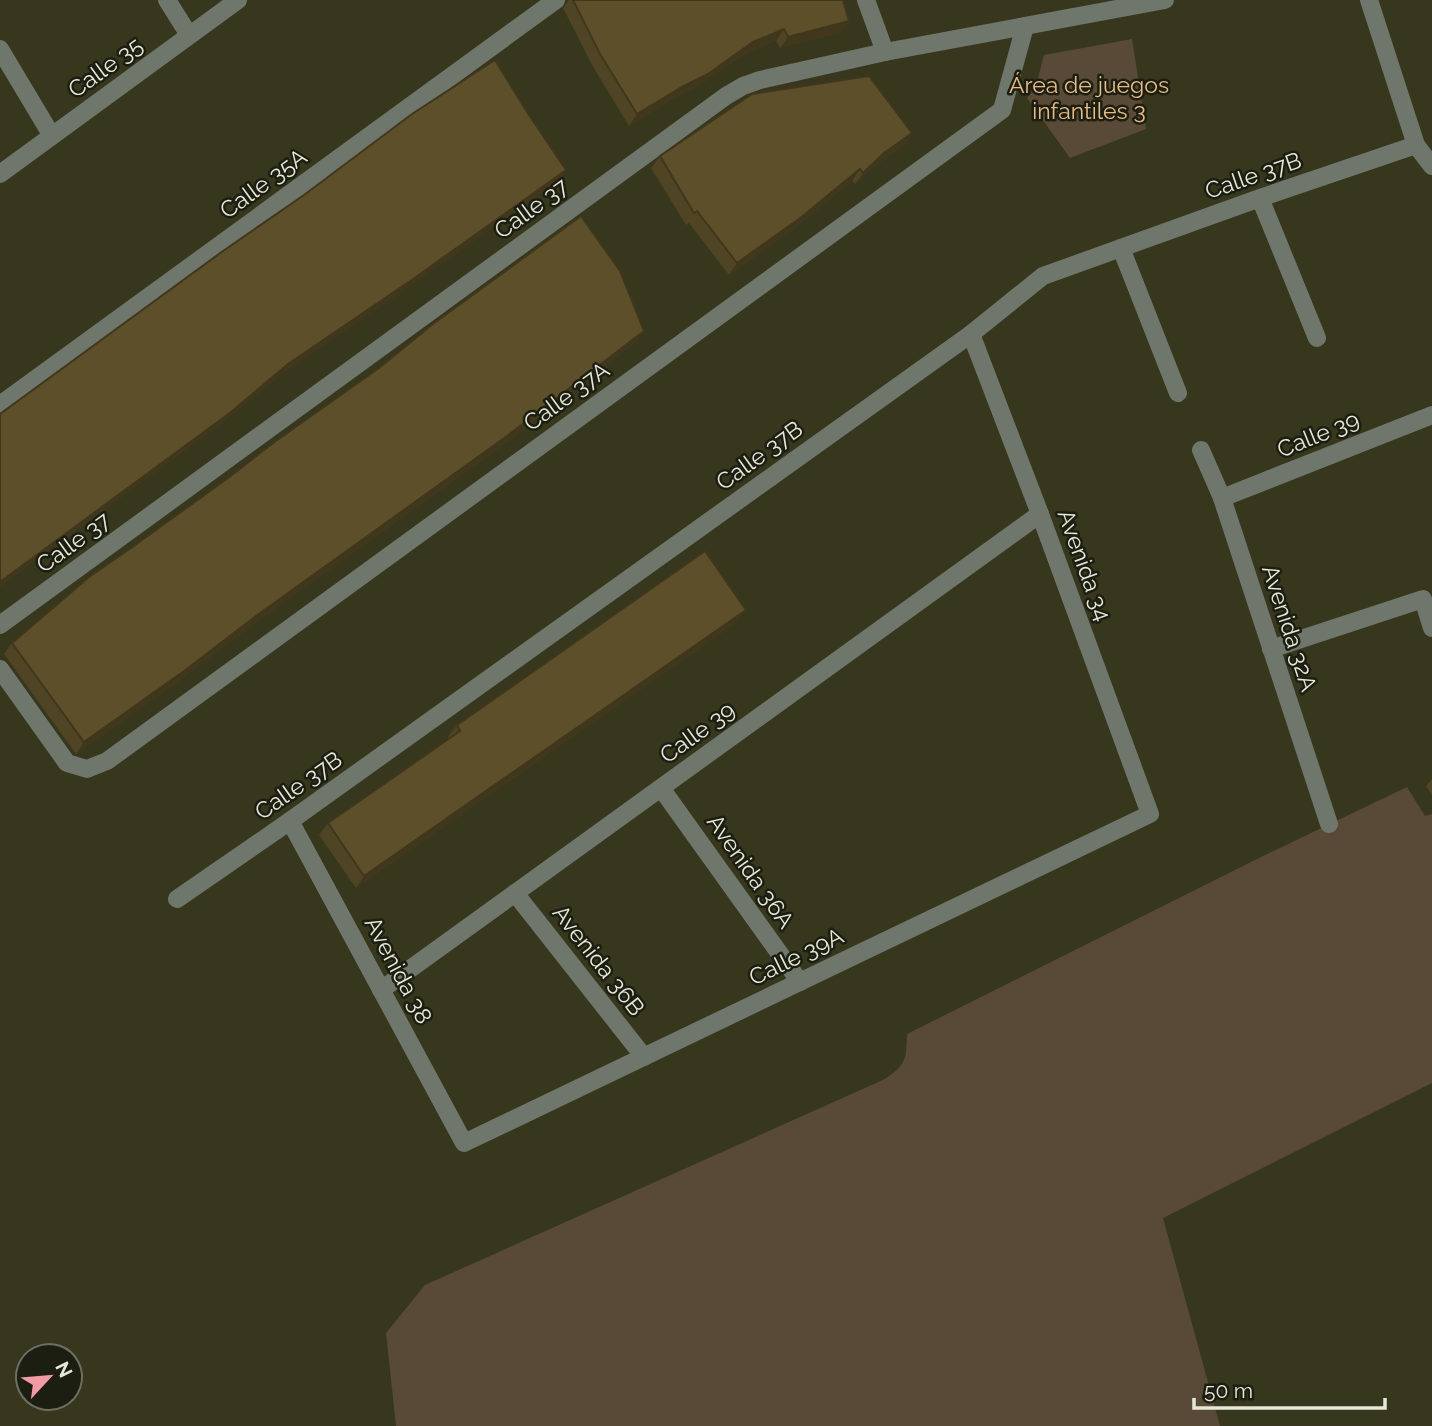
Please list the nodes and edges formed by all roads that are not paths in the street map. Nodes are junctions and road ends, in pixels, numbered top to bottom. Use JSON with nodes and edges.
{"nodes":[{"id":1,"x":167,"y":0,"type":"edge"},
{"id":2,"x":238,"y":0,"type":"edge"},
{"id":3,"x":555,"y":0,"type":"edge"},
{"id":4,"x":866,"y":0,"type":"edge"},
{"id":5,"x":1166,"y":0,"type":"edge"},
{"id":6,"x":1369,"y":0,"type":"edge"},
{"id":7,"x":1025,"y":26,"type":"junction"},
{"id":8,"x":189,"y":35,"type":"junction"},
{"id":9,"x":0,"y":49,"type":"edge"},
{"id":10,"x":885,"y":52,"type":"junction"},
{"id":11,"x":52,"y":136,"type":"junction"},
{"id":12,"x":1416,"y":145,"type":"junction"},
{"id":13,"x":1432,"y":166,"type":"edge"},
{"id":14,"x":0,"y":174,"type":"edge"},
{"id":15,"x":1260,"y":198,"type":"junction"},
{"id":16,"x":1121,"y":248,"type":"junction"},
{"id":17,"x":971,"y":334,"type":"junction"},
{"id":18,"x":1317,"y":338,"type":"dead end"},
{"id":19,"x":1178,"y":393,"type":"dead end"},
{"id":20,"x":0,"y":405,"type":"edge"},
{"id":21,"x":1432,"y":415,"type":"edge"},
{"id":22,"x":1201,"y":450,"type":"dead end"},
{"id":23,"x":1222,"y":498,"type":"junction"},
{"id":24,"x":1040,"y":514,"type":"junction"},
{"id":25,"x":0,"y":625,"type":"edge"},
{"id":26,"x":1432,"y":628,"type":"edge"},
{"id":27,"x":1271,"y":649,"type":"junction"},
{"id":28,"x":0,"y":670,"type":"edge"},
{"id":29,"x":662,"y":788,"type":"junction"},
{"id":30,"x":1150,"y":814,"type":"joint"},
{"id":31,"x":290,"y":821,"type":"junction"},
{"id":32,"x":1329,"y":824,"type":"dead end"},
{"id":33,"x":515,"y":893,"type":"junction"},
{"id":34,"x":177,"y":899,"type":"dead end"},
{"id":35,"x":800,"y":982,"type":"junction"},
{"id":36,"x":381,"y":989,"type":"junction"},
{"id":37,"x":644,"y":1056,"type":"junction"},
{"id":38,"x":464,"y":1143,"type":"joint"}],
"edges":[{"from":1,"to":8,"type":"street"},
{"from":2,"to":8,"type":"street","name":"Calle 35"},
{"from":3,"to":20,"type":"street","name":"Calle 35A"},
{"from":4,"to":10,"type":"street"},
{"from":5,"to":7,"type":"street","name":"Calle 37"},
{"from":6,"to":12,"type":"street"},
{"from":7,"to":10,"type":"street","name":"Calle 37"},
{"from":7,"to":28,"type":"street","name":"Calle 37A"},
{"from":8,"to":11,"type":"street","name":"Calle 35"},
{"from":9,"to":11,"type":"street"},
{"from":10,"to":25,"type":"street","name":"Calle 37"},
{"from":11,"to":14,"type":"street","name":"Calle 35"},
{"from":12,"to":13,"type":"street"},
{"from":12,"to":15,"type":"street","name":"Calle 37B"},
{"from":15,"to":16,"type":"street","name":"Calle 37B"},
{"from":15,"to":18,"type":"street"},
{"from":16,"to":17,"type":"street","name":"Calle 37B"},
{"from":16,"to":19,"type":"street"},
{"from":17,"to":24,"type":"street","name":"Avenida 34"},
{"from":17,"to":31,"type":"street","name":"Calle 37B"},
{"from":21,"to":23,"type":"street","name":"Calle 39"},
{"from":22,"to":23,"type":"street","name":"Avenida 32A"},
{"from":23,"to":27,"type":"street","name":"Avenida 32A"},
{"from":24,"to":29,"type":"street","name":"Calle 39"},
{"from":24,"to":30,"type":"street","name":"Avenida 34"},
{"from":26,"to":27,"type":"street"},
{"from":27,"to":32,"type":"street","name":"Avenida 32A"},
{"from":29,"to":33,"type":"street","name":"Calle 39"},
{"from":29,"to":35,"type":"street","name":"Avenida 36A"},
{"from":30,"to":35,"type":"street","name":"Calle 39A"},
{"from":31,"to":34,"type":"street","name":"Calle 37B"},
{"from":31,"to":36,"type":"street","name":"Avenida 38"},
{"from":33,"to":36,"type":"street","name":"Calle 39"},
{"from":33,"to":37,"type":"street","name":"Avenida 36B"},
{"from":35,"to":37,"type":"street","name":"Calle 39A"},
{"from":36,"to":38,"type":"street","name":"Avenida 38"},
{"from":37,"to":38,"type":"street","name":"Calle 39A"}]}
